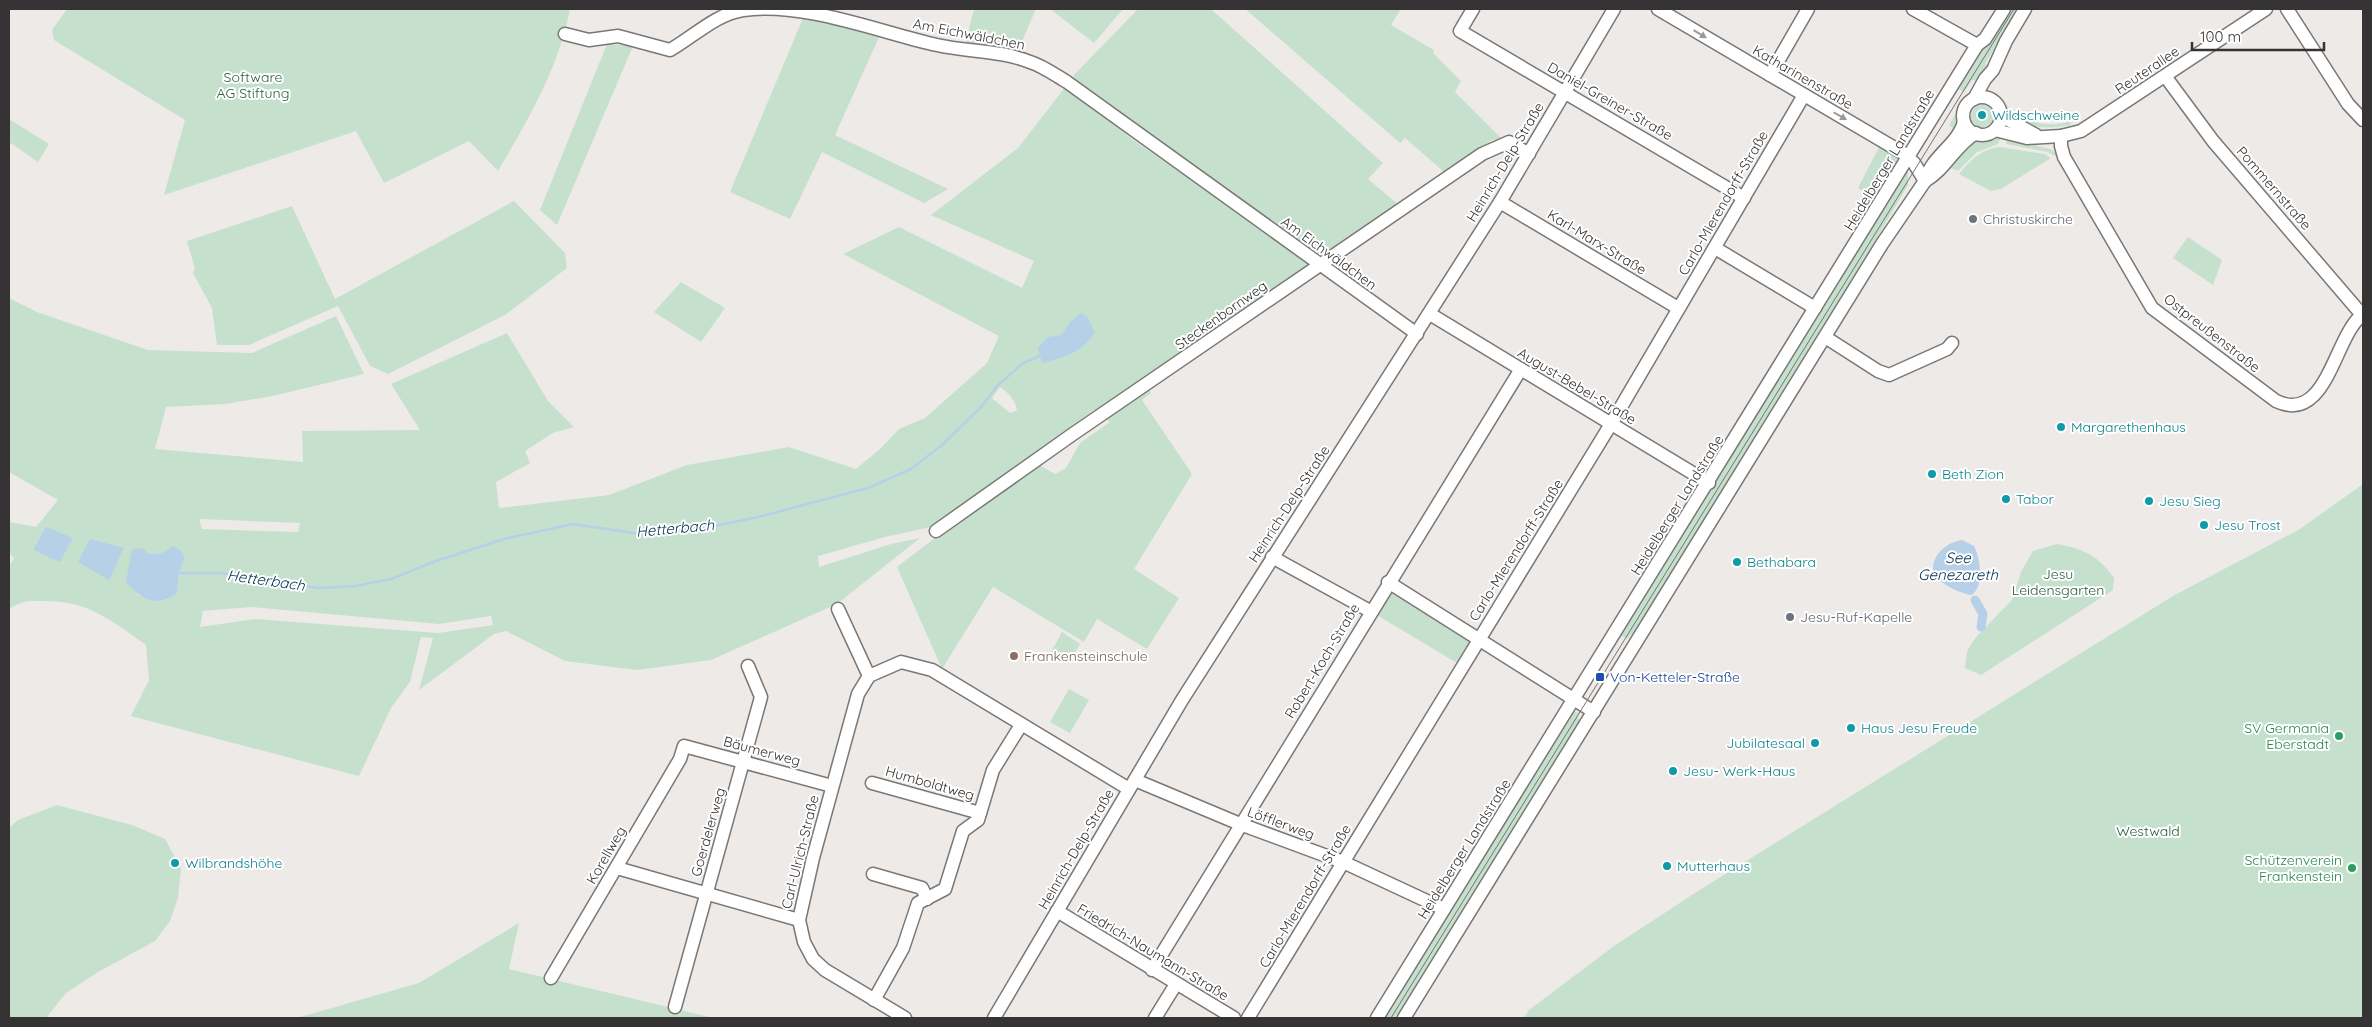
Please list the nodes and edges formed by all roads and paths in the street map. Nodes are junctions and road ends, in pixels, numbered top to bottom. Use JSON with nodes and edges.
{"nodes":[{"id":1,"x":1473,"y":9,"type":"edge"},
{"id":2,"x":1614,"y":9,"type":"edge"},
{"id":3,"x":1658,"y":9,"type":"edge"},
{"id":4,"x":1808,"y":9,"type":"edge"},
{"id":5,"x":1913,"y":9,"type":"edge"},
{"id":6,"x":2004,"y":9,"type":"edge"},
{"id":7,"x":2025,"y":9,"type":"edge"},
{"id":8,"x":2266,"y":9,"type":"edge"},
{"id":9,"x":2288,"y":9,"type":"edge"},
{"id":10,"x":565,"y":34,"type":"dead end"},
{"id":11,"x":1977,"y":45,"type":"junction"},
{"id":12,"x":1994,"y":70,"type":"junction"},
{"id":13,"x":1770,"y":75,"type":"junction"},
{"id":14,"x":2165,"y":76,"type":"junction"},
{"id":15,"x":1564,"y":92,"type":"junction"},
{"id":16,"x":1804,"y":95,"type":"junction"},
{"id":17,"x":1974,"y":99,"type":"junction"},
{"id":18,"x":1992,"y":100,"type":"junction"},
{"id":19,"x":2001,"y":116,"type":"junction"},
{"id":20,"x":2363,"y":120,"type":"edge"},
{"id":21,"x":1964,"y":122,"type":"junction"},
{"id":22,"x":1994,"y":130,"type":"junction"},
{"id":23,"x":1976,"y":133,"type":"junction"},
{"id":24,"x":2061,"y":136,"type":"junction"},
{"id":25,"x":2038,"y":137,"type":"junction"},
{"id":26,"x":1528,"y":154,"type":"junction"},
{"id":27,"x":1908,"y":157,"type":"junction"},
{"id":28,"x":1925,"y":181,"type":"junction"},
{"id":29,"x":1744,"y":198,"type":"junction"},
{"id":30,"x":1500,"y":202,"type":"junction"},
{"id":31,"x":1714,"y":248,"type":"junction"},
{"id":32,"x":1319,"y":265,"type":"junction"},
{"id":33,"x":1678,"y":308,"type":"junction"},
{"id":34,"x":1814,"y":308,"type":"junction"},
{"id":35,"x":1430,"y":314,"type":"junction"},
{"id":36,"x":2363,"y":316,"type":"edge"},
{"id":37,"x":1417,"y":334,"type":"junction"},
{"id":38,"x":1825,"y":337,"type":"junction"},
{"id":39,"x":1952,"y":344,"type":"dead end"},
{"id":40,"x":1521,"y":369,"type":"junction"},
{"id":41,"x":1611,"y":424,"type":"junction"},
{"id":42,"x":1709,"y":483,"type":"junction"},
{"id":43,"x":936,"y":531,"type":"dead end"},
{"id":44,"x":1272,"y":557,"type":"junction"},
{"id":45,"x":1388,"y":582,"type":"junction"},
{"id":46,"x":838,"y":609,"type":"dead end"},
{"id":47,"x":1370,"y":611,"type":"junction"},
{"id":48,"x":1479,"y":639,"type":"junction"},
{"id":49,"x":748,"y":666,"type":"dead end"},
{"id":50,"x":869,"y":676,"type":"junction"},
{"id":51,"x":1574,"y":700,"type":"junction"},
{"id":52,"x":1594,"y":712,"type":"junction"},
{"id":53,"x":1021,"y":725,"type":"junction"},
{"id":54,"x":684,"y":746,"type":"joint"},
{"id":55,"x":744,"y":762,"type":"junction"},
{"id":56,"x":872,"y":783,"type":"dead end"},
{"id":57,"x":1132,"y":784,"type":"junction"},
{"id":58,"x":832,"y":786,"type":"junction"},
{"id":59,"x":980,"y":813,"type":"junction"},
{"id":60,"x":1240,"y":824,"type":"junction"},
{"id":61,"x":1343,"y":862,"type":"junction"},
{"id":62,"x":617,"y":868,"type":"junction"},
{"id":63,"x":872,"y":874,"type":"dead end"},
{"id":64,"x":706,"y":893,"type":"junction"},
{"id":65,"x":927,"y":898,"type":"junction"},
{"id":66,"x":1444,"y":909,"type":"junction"},
{"id":67,"x":1057,"y":911,"type":"junction"},
{"id":68,"x":799,"y":920,"type":"junction"},
{"id":69,"x":1152,"y":970,"type":"junction"},
{"id":70,"x":550,"y":978,"type":"dead end"},
{"id":71,"x":1176,"y":984,"type":"junction"},
{"id":72,"x":874,"y":1000,"type":"junction"},
{"id":73,"x":675,"y":1008,"type":"dead end"},
{"id":74,"x":905,"y":1018,"type":"edge"},
{"id":75,"x":994,"y":1018,"type":"edge"},
{"id":76,"x":1155,"y":1018,"type":"edge"},
{"id":77,"x":1234,"y":1018,"type":"edge"},
{"id":78,"x":1248,"y":1018,"type":"edge"},
{"id":79,"x":1377,"y":1018,"type":"edge"},
{"id":80,"x":1404,"y":1018,"type":"edge"}],
"edges":[{"from":1,"to":15,"type":"street","name":"Daniel-Greiner-Straße"},
{"from":2,"to":15,"type":"street","name":"Heinrich-Delp-Straße"},
{"from":3,"to":13,"type":"street","name":"Katharinenstraße","one_way":true},
{"from":4,"to":13,"type":"street"},
{"from":5,"to":11,"type":"street"},
{"from":6,"to":11,"type":"street","name":"Heidelberger Landstraße"},
{"from":7,"to":12,"type":"street"},
{"from":8,"to":14,"type":"street","name":"Reuterallee"},
{"from":9,"to":20,"type":"street"},
{"from":10,"to":32,"type":"street","name":"Am Eichwäldchen"},
{"from":11,"to":27,"type":"street","name":"Heidelberger Landstraße"},
{"from":12,"to":17,"type":"street"},
{"from":12,"to":18,"type":"street"},
{"from":13,"to":16,"type":"street","name":"Katharinenstraße"},
{"from":14,"to":24,"type":"street","name":"Reuterallee"},
{"from":14,"to":36,"type":"street","name":"Pommernstraße"},
{"from":15,"to":26,"type":"street","name":"Heinrich-Delp-Straße"},
{"from":15,"to":29,"type":"street","name":"Daniel-Greiner-Straße"},
{"from":16,"to":27,"type":"street","name":"Katharinenstraße","one_way":true},
{"from":16,"to":29,"type":"street","name":"Carlo-Mierendorff-Straße"},
{"from":17,"to":18,"type":"street"},
{"from":17,"to":21,"type":"street"},
{"from":18,"to":19,"type":"street"},
{"from":19,"to":22,"type":"street"},
{"from":19,"to":25,"type":"street"},
{"from":21,"to":23,"type":"street"},
{"from":21,"to":28,"type":"street"},
{"from":22,"to":23,"type":"street"},
{"from":22,"to":25,"type":"street","name":"Reuterallee"},
{"from":23,"to":28,"type":"street"},
{"from":24,"to":25,"type":"street","name":"Reuterallee"},
{"from":24,"to":36,"type":"street","name":"Ostpreußenstraße"},
{"from":26,"to":30,"type":"street","name":"Heinrich-Delp-Straße"},
{"from":26,"to":32,"type":"street","name":"Steckenbornweg"},
{"from":27,"to":28,"type":"street","name":"Katharinenstraße"},
{"from":27,"to":34,"type":"street","name":"Heidelberger Landstraße"},
{"from":28,"to":38,"type":"street"},
{"from":29,"to":31,"type":"street","name":"Carlo-Mierendorff-Straße"},
{"from":30,"to":33,"type":"street","name":"Karl-Marx-Straße"},
{"from":30,"to":35,"type":"street","name":"Heinrich-Delp-Straße"},
{"from":31,"to":33,"type":"street","name":"Carlo-Mierendorff-Straße"},
{"from":31,"to":34,"type":"street"},
{"from":32,"to":37,"type":"street","name":"Am Eichwäldchen"},
{"from":32,"to":43,"type":"street","name":"Steckenbornweg"},
{"from":33,"to":41,"type":"street","name":"Carlo-Mierendorff-Straße"},
{"from":34,"to":42,"type":"street","name":"Heidelberger Landstraße"},
{"from":35,"to":37,"type":"street","name":"Heinrich-Delp-Straße"},
{"from":35,"to":40,"type":"street","name":"August-Bebel-Straße"},
{"from":37,"to":44,"type":"street","name":"Heinrich-Delp-Straße"},
{"from":38,"to":39,"type":"street"},
{"from":38,"to":52,"type":"street"},
{"from":40,"to":41,"type":"street","name":"August-Bebel-Straße"},
{"from":40,"to":45,"type":"street","name":"Robert-Koch-Straße"},
{"from":41,"to":42,"type":"street","name":"August-Bebel-Straße"},
{"from":41,"to":48,"type":"street","name":"Carlo-Mierendorff-Straße"},
{"from":42,"to":51,"type":"street","name":"Heidelberger Landstraße"},
{"from":44,"to":47,"type":"street"},
{"from":44,"to":57,"type":"street","name":"Heinrich-Delp-Straße"},
{"from":45,"to":47,"type":"street","name":"Robert-Koch-Straße"},
{"from":45,"to":48,"type":"street"},
{"from":46,"to":50,"type":"street"},
{"from":47,"to":60,"type":"street","name":"Robert-Koch-Straße"},
{"from":48,"to":51,"type":"street"},
{"from":48,"to":61,"type":"street","name":"Carlo-Mierendorff-Straße"},
{"from":49,"to":55,"type":"street","name":"Goerdelerweg"},
{"from":50,"to":53,"type":"street","name":"Löfflerweg"},
{"from":50,"to":58,"type":"street","name":"Carl-Ulrich-Straße"},
{"from":51,"to":52,"type":"street"},
{"from":51,"to":66,"type":"street","name":"Heidelberger Landstraße"},
{"from":52,"to":80,"type":"street"},
{"from":53,"to":57,"type":"street","name":"Löfflerweg"},
{"from":53,"to":59,"type":"street","name":"Humboldtweg"},
{"from":54,"to":55,"type":"street","name":"Bäumerweg"},
{"from":54,"to":62,"type":"street","name":"Korellweg"},
{"from":55,"to":58,"type":"street","name":"Bäumerweg"},
{"from":55,"to":64,"type":"street","name":"Goerdelerweg"},
{"from":56,"to":59,"type":"street","name":"Humboldtweg"},
{"from":57,"to":60,"type":"street","name":"Löfflerweg"},
{"from":57,"to":67,"type":"street","name":"Heinrich-Delp-Straße"},
{"from":58,"to":68,"type":"street","name":"Carl-Ulrich-Straße"},
{"from":59,"to":65,"type":"street","name":"Humboldtweg"},
{"from":60,"to":61,"type":"street","name":"Löfflerweg"},
{"from":60,"to":69,"type":"street","name":"Robert-Koch-Straße"},
{"from":61,"to":66,"type":"street","name":"Löfflerweg"},
{"from":61,"to":78,"type":"street","name":"Carlo-Mierendorff-Straße"},
{"from":62,"to":64,"type":"street"},
{"from":62,"to":70,"type":"street","name":"Korellweg"},
{"from":63,"to":65,"type":"street"},
{"from":64,"to":68,"type":"street"},
{"from":64,"to":73,"type":"street","name":"Goerdelerweg"},
{"from":65,"to":72,"type":"street","name":"Humboldtweg"},
{"from":66,"to":79,"type":"street","name":"Heidelberger Landstraße"},
{"from":67,"to":69,"type":"street","name":"Friedrich-Naumann-Straße"},
{"from":67,"to":75,"type":"street","name":"Heinrich-Delp-Straße"},
{"from":68,"to":72,"type":"street","name":"Carl-Ulrich-Straße"},
{"from":69,"to":71,"type":"street","name":"Friedrich-Naumann-Straße"},
{"from":71,"to":76,"type":"street"},
{"from":71,"to":77,"type":"street","name":"Friedrich-Naumann-Straße"},
{"from":72,"to":74,"type":"street","name":"Carl-Ulrich-Straße"}]}
